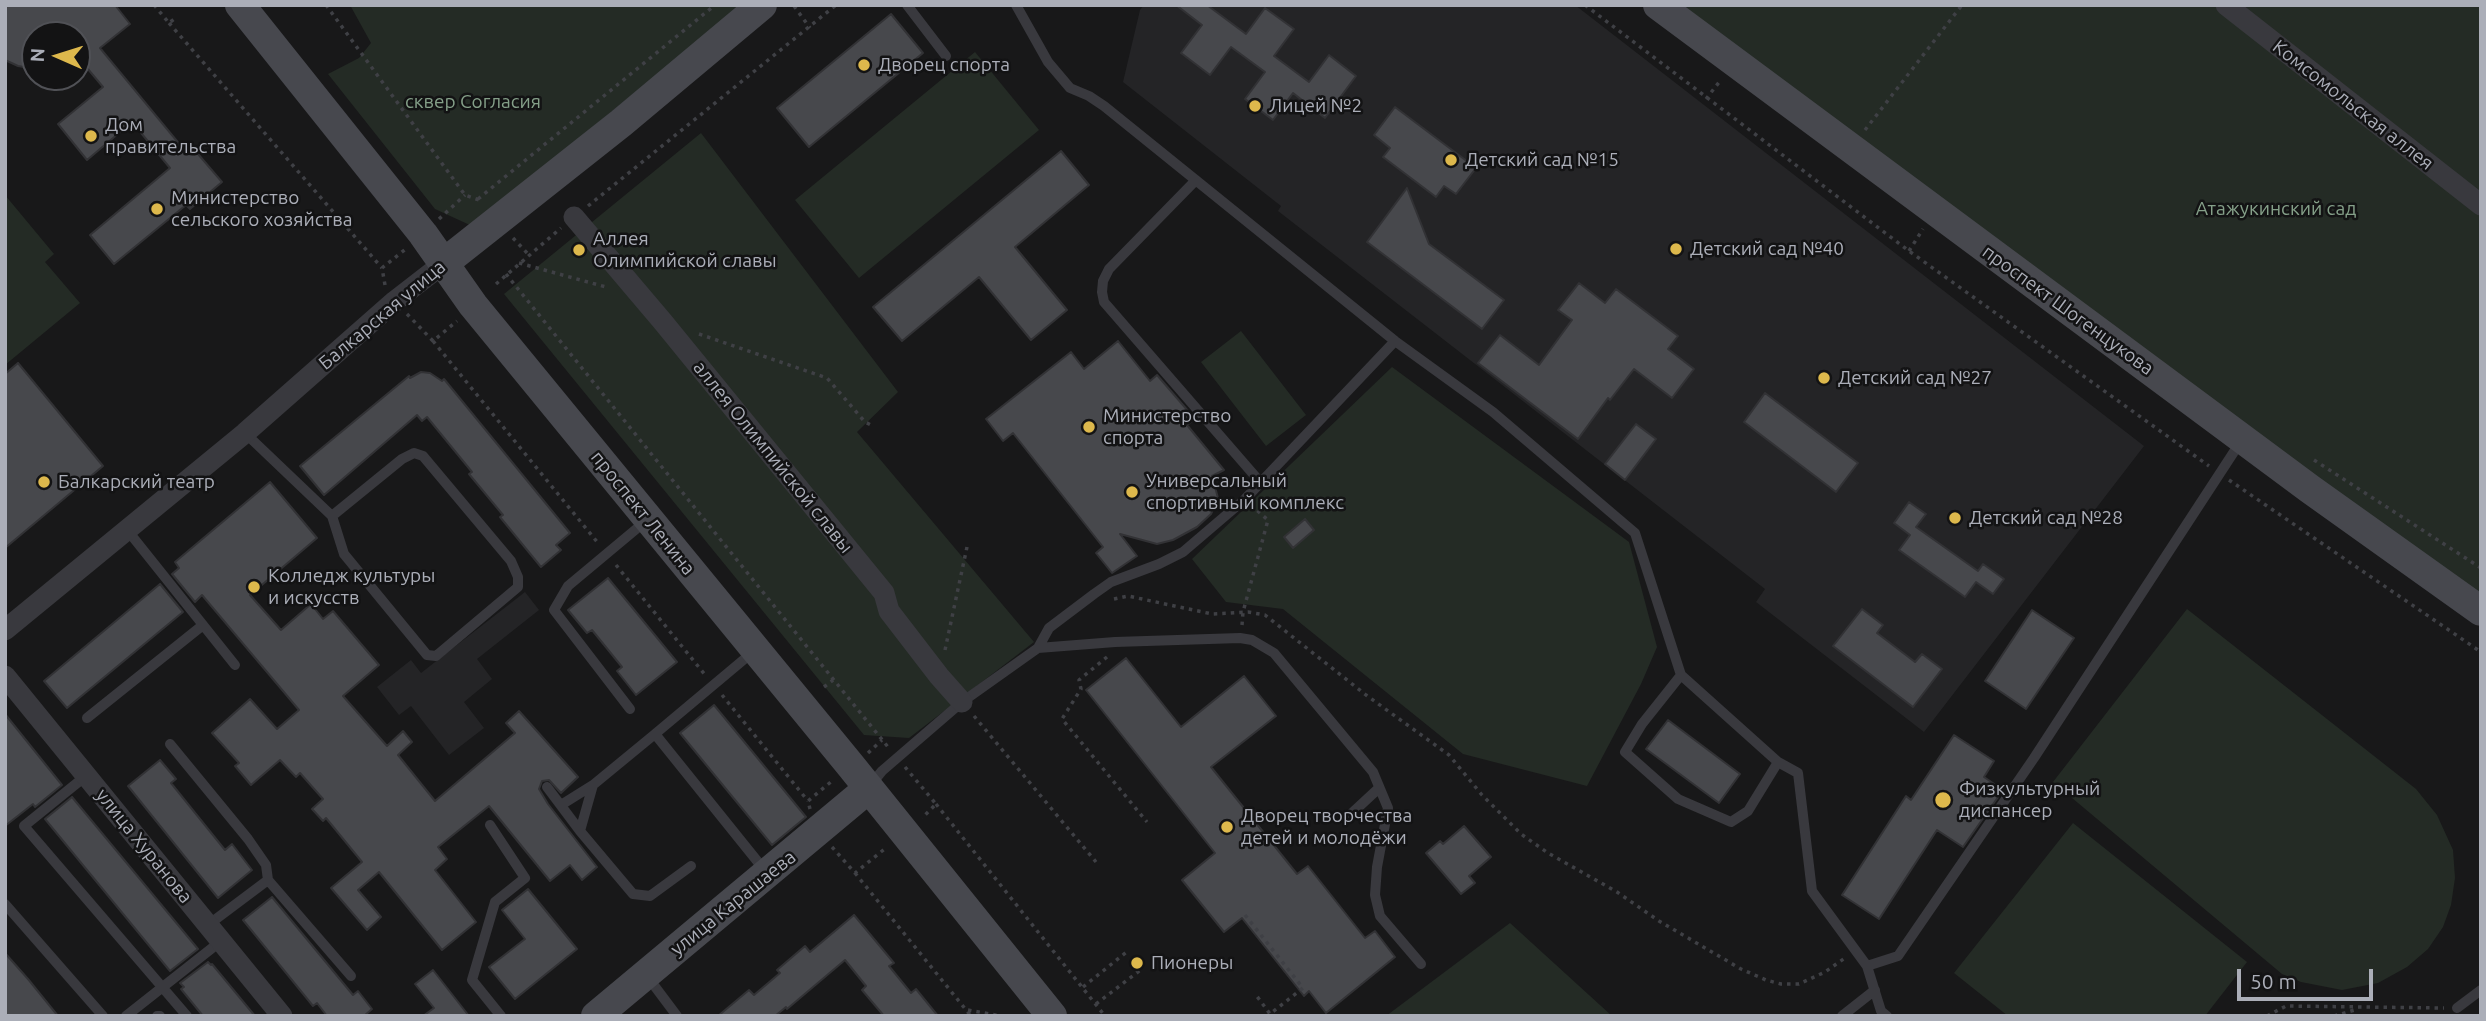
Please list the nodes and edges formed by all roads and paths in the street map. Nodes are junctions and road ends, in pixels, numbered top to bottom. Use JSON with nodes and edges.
{"nodes":[{"id":1,"x":154,"y":5,"type":"edge"},
{"id":2,"x":240,"y":5,"type":"edge"},
{"id":3,"x":326,"y":5,"type":"edge"},
{"id":4,"x":715,"y":5,"type":"edge"},
{"id":5,"x":762,"y":5,"type":"edge"},
{"id":6,"x":836,"y":5,"type":"edge"},
{"id":7,"x":907,"y":5,"type":"edge"},
{"id":8,"x":1016,"y":5,"type":"edge"},
{"id":9,"x":1585,"y":5,"type":"edge"},
{"id":10,"x":1658,"y":5,"type":"edge"},
{"id":11,"x":1962,"y":5,"type":"edge"},
{"id":12,"x":2226,"y":5,"type":"edge"},
{"id":13,"x":794,"y":6,"type":"edge"},
{"id":14,"x":177,"y":17,"type":"dead end"},
{"id":15,"x":169,"y":23,"type":"junction"},
{"id":16,"x":810,"y":28,"type":"junction"},
{"id":17,"x":946,"y":56,"type":"dead end"},
{"id":18,"x":1722,"y":79,"type":"dead end"},
{"id":19,"x":1706,"y":99,"type":"junction"},
{"id":20,"x":1865,"y":130,"type":"dead end"},
{"id":21,"x":629,"y":164,"type":"dead end"},
{"id":22,"x":633,"y":169,"type":"junction"},
{"id":23,"x":1196,"y":180,"type":"junction"},
{"id":24,"x":465,"y":195,"type":"junction"},
{"id":25,"x":478,"y":199,"type":"junction"},
{"id":26,"x":2481,"y":205,"type":"edge"},
{"id":27,"x":487,"y":208,"type":"dead end"},
{"id":28,"x":574,"y":217,"type":"junction"},
{"id":29,"x":435,"y":223,"type":"dead end"},
{"id":30,"x":1923,"y":229,"type":"dead end"},
{"id":31,"x":510,"y":234,"type":"dead end"},
{"id":32,"x":409,"y":247,"type":"dead end"},
{"id":33,"x":1909,"y":251,"type":"junction"},
{"id":34,"x":528,"y":254,"type":"junction"},
{"id":35,"x":444,"y":263,"type":"junction"},
{"id":36,"x":518,"y":263,"type":"junction"},
{"id":37,"x":382,"y":268,"type":"junction"},
{"id":38,"x":506,"y":274,"type":"junction"},
{"id":39,"x":496,"y":284,"type":"dead end"},
{"id":40,"x":385,"y":290,"type":"dead end"},
{"id":41,"x":642,"y":296,"type":"junction"},
{"id":42,"x":405,"y":312,"type":"dead end"},
{"id":43,"x":460,"y":318,"type":"dead end"},
{"id":44,"x":663,"y":322,"type":"junction"},
{"id":45,"x":433,"y":341,"type":"junction"},
{"id":46,"x":1395,"y":341,"type":"junction"},
{"id":47,"x":871,"y":425,"type":"dead end"},
{"id":48,"x":245,"y":433,"type":"junction"},
{"id":49,"x":2243,"y":439,"type":"junction"},
{"id":50,"x":2220,"y":474,"type":"junction"},
{"id":51,"x":1261,"y":483,"type":"junction"},
{"id":52,"x":1245,"y":499,"type":"junction"},
{"id":53,"x":332,"y":516,"type":"junction"},
{"id":54,"x":647,"y":520,"type":"junction"},
{"id":55,"x":128,"y":531,"type":"junction"},
{"id":56,"x":967,"y":547,"type":"dead end"},
{"id":57,"x":607,"y":554,"type":"junction"},
{"id":58,"x":1094,"y":594,"type":"junction"},
{"id":59,"x":2481,"y":611,"type":"edge"},
{"id":60,"x":1243,"y":612,"type":"junction"},
{"id":61,"x":203,"y":625,"type":"junction"},
{"id":62,"x":5,"y":630,"type":"edge"},
{"id":63,"x":1240,"y":638,"type":"junction"},
{"id":64,"x":1200,"y":639,"type":"junction"},
{"id":65,"x":1141,"y":641,"type":"junction"},
{"id":66,"x":1038,"y":648,"type":"junction"},
{"id":67,"x":756,"y":650,"type":"junction"},
{"id":68,"x":1113,"y":652,"type":"dead end"},
{"id":69,"x":2481,"y":652,"type":"edge"},
{"id":70,"x":1150,"y":653,"type":"dead end"},
{"id":71,"x":1198,"y":653,"type":"dead end"},
{"id":72,"x":235,"y":665,"type":"dead end"},
{"id":73,"x":1681,"y":675,"type":"junction"},
{"id":74,"x":5,"y":676,"type":"edge"},
{"id":75,"x":939,"y":676,"type":"junction"},
{"id":76,"x":834,"y":680,"type":"junction"},
{"id":77,"x":714,"y":686,"type":"junction"},
{"id":78,"x":824,"y":687,"type":"dead end"},
{"id":79,"x":962,"y":702,"type":"junction"},
{"id":80,"x":630,"y":709,"type":"dead end"},
{"id":81,"x":88,"y":718,"type":"dead end"},
{"id":82,"x":655,"y":734,"type":"junction"},
{"id":83,"x":882,"y":740,"type":"junction"},
{"id":84,"x":170,"y":744,"type":"dead end"},
{"id":85,"x":892,"y":751,"type":"dead end"},
{"id":86,"x":868,"y":753,"type":"dead end"},
{"id":87,"x":1779,"y":762,"type":"junction"},
{"id":88,"x":904,"y":765,"type":"dead end"},
{"id":89,"x":87,"y":775,"type":"junction"},
{"id":90,"x":593,"y":785,"type":"junction"},
{"id":91,"x":547,"y":787,"type":"dead end"},
{"id":92,"x":869,"y":788,"type":"junction"},
{"id":93,"x":1379,"y":788,"type":"junction"},
{"id":94,"x":808,"y":801,"type":"dead end"},
{"id":95,"x":936,"y":804,"type":"junction"},
{"id":96,"x":561,"y":805,"type":"junction"},
{"id":97,"x":1351,"y":814,"type":"dead end"},
{"id":98,"x":922,"y":818,"type":"dead end"},
{"id":99,"x":1147,"y":822,"type":"dead end"},
{"id":100,"x":490,"y":825,"type":"dead end"},
{"id":101,"x":580,"y":831,"type":"junction"},
{"id":102,"x":826,"y":840,"type":"dead end"},
{"id":103,"x":887,"y":847,"type":"dead end"},
{"id":104,"x":1096,"y":862,"type":"dead end"},
{"id":105,"x":691,"y":866,"type":"dead end"},
{"id":106,"x":855,"y":873,"type":"junction"},
{"id":107,"x":768,"y":874,"type":"junction"},
{"id":108,"x":268,"y":880,"type":"junction"},
{"id":109,"x":5,"y":904,"type":"edge"},
{"id":110,"x":1245,"y":915,"type":"dead end"},
{"id":111,"x":215,"y":933,"type":"junction"},
{"id":112,"x":1129,"y":950,"type":"dead end"},
{"id":113,"x":1856,"y":951,"type":"junction"},
{"id":114,"x":1421,"y":964,"type":"dead end"},
{"id":115,"x":1867,"y":966,"type":"junction"},
{"id":116,"x":1143,"y":968,"type":"dead end"},
{"id":117,"x":646,"y":974,"type":"junction"},
{"id":118,"x":351,"y":976,"type":"dead end"},
{"id":119,"x":163,"y":987,"type":"junction"},
{"id":120,"x":1083,"y":987,"type":"junction"},
{"id":121,"x":1875,"y":990,"type":"junction"},
{"id":122,"x":2481,"y":990,"type":"edge"},
{"id":123,"x":1256,"y":996,"type":"dead end"},
{"id":124,"x":1096,"y":1004,"type":"junction"},
{"id":125,"x":2363,"y":1007,"type":"junction"},
{"id":126,"x":2457,"y":1008,"type":"joint"},
{"id":127,"x":965,"y":1010,"type":"junction"},
{"id":128,"x":130,"y":1015,"type":"edge"},
{"id":129,"x":1269,"y":1015,"type":"edge"},
{"id":130,"x":103,"y":1016,"type":"edge"},
{"id":131,"x":187,"y":1016,"type":"edge"},
{"id":132,"x":282,"y":1016,"type":"edge"},
{"id":133,"x":501,"y":1016,"type":"edge"},
{"id":134,"x":596,"y":1016,"type":"edge"},
{"id":135,"x":677,"y":1016,"type":"edge"},
{"id":136,"x":971,"y":1016,"type":"edge"},
{"id":137,"x":1001,"y":1016,"type":"edge"},
{"id":138,"x":1052,"y":1016,"type":"edge"},
{"id":139,"x":1105,"y":1016,"type":"edge"},
{"id":140,"x":1842,"y":1016,"type":"edge"},
{"id":141,"x":1887,"y":1016,"type":"edge"},
{"id":142,"x":2267,"y":1016,"type":"edge"},
{"id":143,"x":2334,"y":1016,"type":"edge"}],
"edges":[{"from":1,"to":15,"type":"path"},
{"from":2,"to":35,"type":"main road","name":"проспект Ленина"},
{"from":3,"to":24,"type":"path"},
{"from":4,"to":25,"type":"path"},
{"from":5,"to":35,"type":"main road","name":"Балкарская улица"},
{"from":6,"to":16,"type":"path"},
{"from":7,"to":17,"type":"lane"},
{"from":8,"to":23,"type":"lane"},
{"from":9,"to":19,"type":"path"},
{"from":10,"to":49,"type":"main road","name":"проспект Шогенцукова"},
{"from":11,"to":20,"type":"path"},
{"from":12,"to":26,"type":"street","name":"Комсомольская аллея"},
{"from":13,"to":16,"type":"path"},
{"from":14,"to":15,"type":"path"},
{"from":15,"to":37,"type":"path"},
{"from":16,"to":22,"type":"path"},
{"from":18,"to":19,"type":"path"},
{"from":19,"to":33,"type":"path"},
{"from":21,"to":22,"type":"path"},
{"from":22,"to":28,"type":"path"},
{"from":23,"to":46,"type":"lane"},
{"from":23,"to":51,"type":"lane"},
{"from":24,"to":25,"type":"path"},
{"from":24,"to":29,"type":"path"},
{"from":25,"to":27,"type":"path"},
{"from":28,"to":34,"type":"path"},
{"from":28,"to":41,"type":"street","name":"аллея Олимпийской славы"},
{"from":30,"to":33,"type":"path"},
{"from":31,"to":34,"type":"path"},
{"from":32,"to":37,"type":"path"},
{"from":33,"to":50,"type":"path"},
{"from":34,"to":36,"type":"path"},
{"from":35,"to":48,"type":"street","name":"Балкарская улица"},
{"from":35,"to":54,"type":"main road","name":"проспект Ленина"},
{"from":36,"to":38,"type":"path"},
{"from":36,"to":41,"type":"path"},
{"from":37,"to":40,"type":"path"},
{"from":38,"to":39,"type":"path"},
{"from":38,"to":76,"type":"path"},
{"from":41,"to":44,"type":"street","name":"аллея Олимпийской славы"},
{"from":42,"to":45,"type":"path"},
{"from":43,"to":45,"type":"path"},
{"from":44,"to":47,"type":"path"},
{"from":44,"to":75,"type":"street","name":"аллея Олимпийской славы"},
{"from":45,"to":57,"type":"path"},
{"from":46,"to":51,"type":"lane"},
{"from":46,"to":73,"type":"lane"},
{"from":48,"to":53,"type":"lane"},
{"from":48,"to":55,"type":"street","name":"Балкарская улица"},
{"from":49,"to":50,"type":"lane"},
{"from":49,"to":59,"type":"main road","name":"проспект Шогенцукова"},
{"from":50,"to":69,"type":"path"},
{"from":50,"to":115,"type":"lane"},
{"from":51,"to":52,"type":"lane"},
{"from":52,"to":58,"type":"lane"},
{"from":52,"to":60,"type":"path"},
{"from":53,"to":53,"type":"lane"},
{"from":54,"to":57,"type":"lane"},
{"from":54,"to":67,"type":"main road","name":"проспект Ленина"},
{"from":55,"to":61,"type":"lane"},
{"from":55,"to":62,"type":"street","name":"Балкарская улица"},
{"from":56,"to":75,"type":"path"},
{"from":57,"to":77,"type":"path"},
{"from":57,"to":80,"type":"lane"},
{"from":58,"to":60,"type":"path"},
{"from":58,"to":66,"type":"lane"},
{"from":60,"to":63,"type":"path"},
{"from":60,"to":113,"type":"path"},
{"from":61,"to":72,"type":"lane"},
{"from":61,"to":81,"type":"lane"},
{"from":63,"to":64,"type":"lane"},
{"from":63,"to":93,"type":"lane"},
{"from":64,"to":65,"type":"lane"},
{"from":64,"to":71,"type":"lane"},
{"from":65,"to":66,"type":"lane"},
{"from":65,"to":70,"type":"lane"},
{"from":66,"to":79,"type":"lane"},
{"from":67,"to":77,"type":"lane"},
{"from":67,"to":92,"type":"main road","name":"проспект Ленина"},
{"from":68,"to":99,"type":"path"},
{"from":73,"to":87,"type":"lane"},
{"from":73,"to":87,"type":"lane"},
{"from":74,"to":89,"type":"street","name":"улица Хуранова"},
{"from":75,"to":79,"type":"street","name":"аллея Олимпийской славы"},
{"from":76,"to":78,"type":"path"},
{"from":76,"to":83,"type":"path"},
{"from":77,"to":82,"type":"lane"},
{"from":77,"to":94,"type":"path"},
{"from":79,"to":92,"type":"lane"},
{"from":79,"to":104,"type":"path"},
{"from":82,"to":90,"type":"lane"},
{"from":82,"to":107,"type":"lane"},
{"from":83,"to":85,"type":"path"},
{"from":83,"to":86,"type":"path"},
{"from":84,"to":108,"type":"lane"},
{"from":87,"to":113,"type":"lane"},
{"from":88,"to":95,"type":"path"},
{"from":89,"to":111,"type":"street","name":"улица Хуранова"},
{"from":89,"to":119,"type":"lane"},
{"from":90,"to":96,"type":"lane"},
{"from":90,"to":101,"type":"lane"},
{"from":91,"to":96,"type":"lane"},
{"from":92,"to":107,"type":"main road","name":"улица Карашаева"},
{"from":92,"to":138,"type":"main road","name":"проспект Ленина"},
{"from":93,"to":97,"type":"lane"},
{"from":93,"to":114,"type":"lane"},
{"from":95,"to":98,"type":"path"},
{"from":95,"to":120,"type":"path"},
{"from":96,"to":101,"type":"lane"},
{"from":100,"to":133,"type":"lane"},
{"from":101,"to":105,"type":"lane"},
{"from":102,"to":106,"type":"path"},
{"from":103,"to":106,"type":"path"},
{"from":106,"to":127,"type":"path"},
{"from":107,"to":117,"type":"main road","name":"улица Карашаева"},
{"from":108,"to":111,"type":"lane"},
{"from":108,"to":118,"type":"lane"},
{"from":109,"to":130,"type":"lane"},
{"from":110,"to":129,"type":"path"},
{"from":111,"to":119,"type":"lane"},
{"from":111,"to":132,"type":"street","name":"улица Хуранова"},
{"from":112,"to":120,"type":"path"},
{"from":113,"to":115,"type":"lane"},
{"from":115,"to":121,"type":"lane"},
{"from":116,"to":124,"type":"path"},
{"from":117,"to":134,"type":"main road","name":"улица Карашаева"},
{"from":117,"to":135,"type":"lane"},
{"from":119,"to":128,"type":"lane"},
{"from":119,"to":131,"type":"lane"},
{"from":120,"to":124,"type":"path"},
{"from":121,"to":140,"type":"lane"},
{"from":121,"to":141,"type":"lane"},
{"from":122,"to":126,"type":"lane"},
{"from":123,"to":129,"type":"path"},
{"from":124,"to":139,"type":"path"},
{"from":125,"to":126,"type":"path"},
{"from":125,"to":142,"type":"path"},
{"from":125,"to":143,"type":"path"},
{"from":127,"to":136,"type":"path"},
{"from":127,"to":137,"type":"path"}]}
